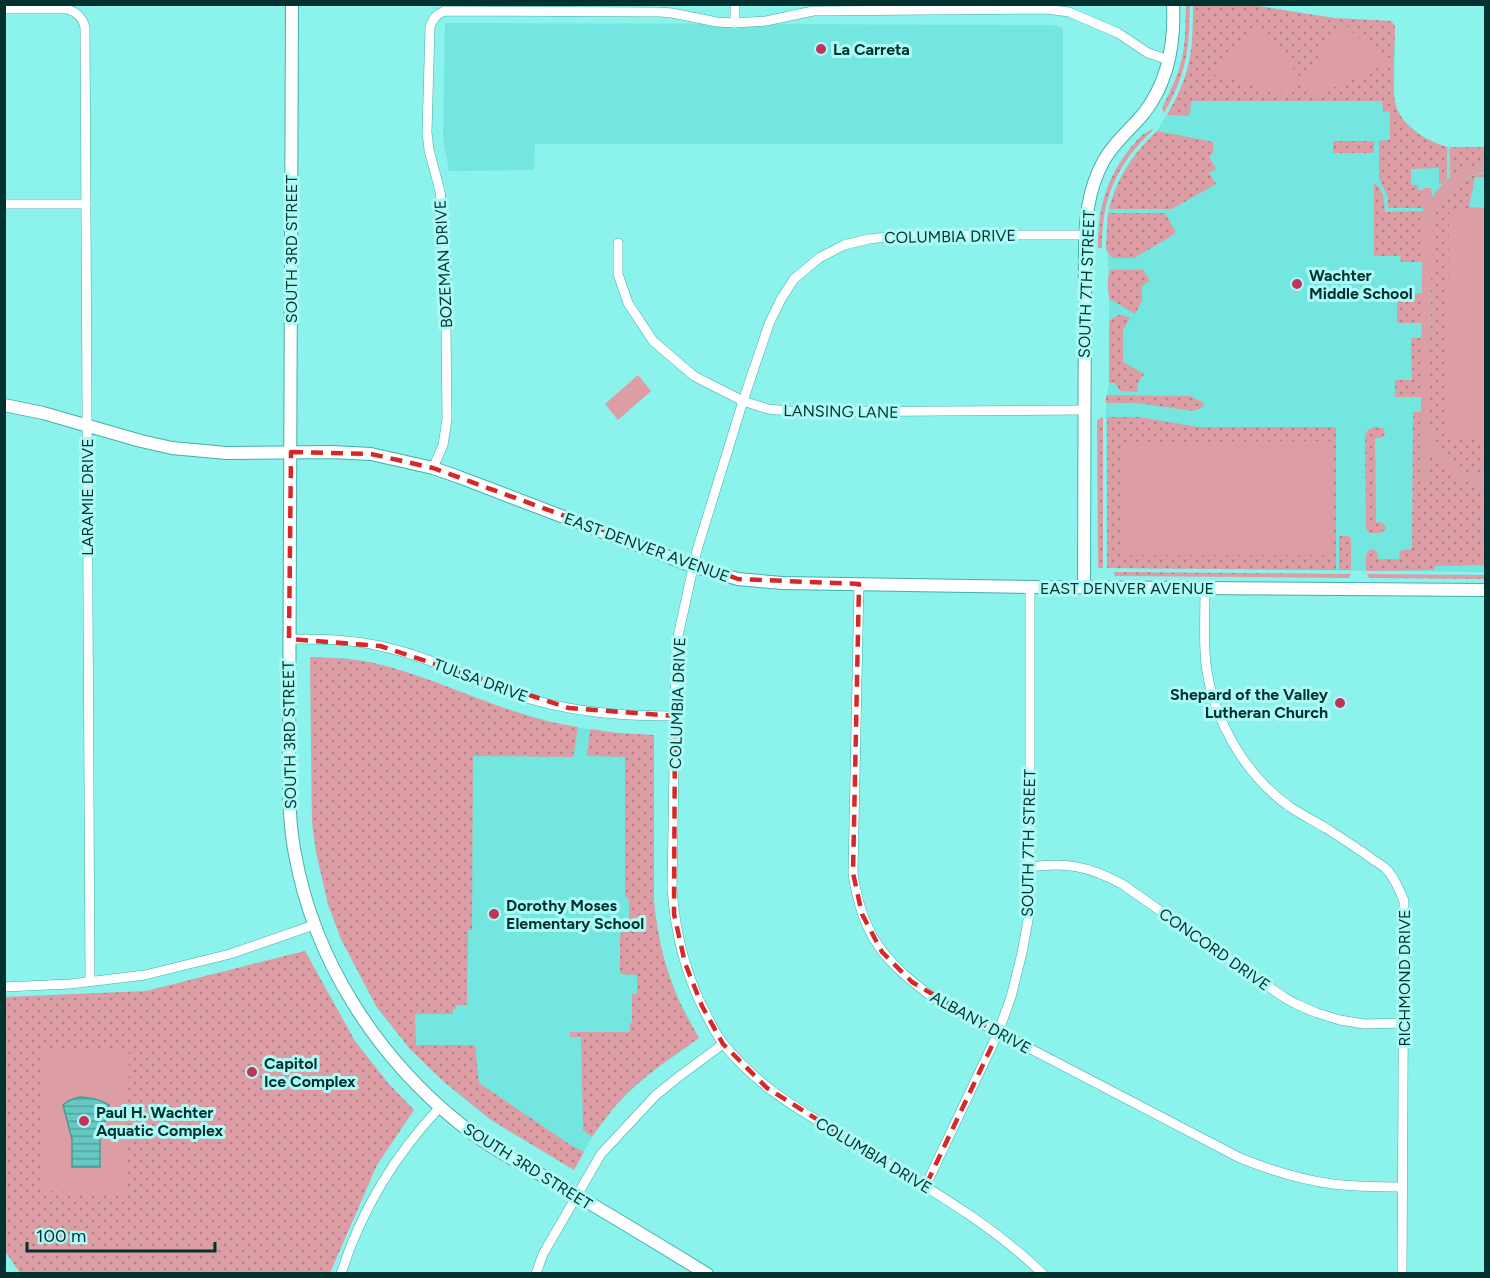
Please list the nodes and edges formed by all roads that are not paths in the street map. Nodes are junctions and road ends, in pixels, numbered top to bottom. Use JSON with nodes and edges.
{"nodes":[{"id":1,"x":292,"y":4,"type":"edge"},
{"id":2,"x":735,"y":4,"type":"edge"},
{"id":3,"x":1173,"y":4,"type":"edge"},
{"id":4,"x":4,"y":9,"type":"edge"},
{"id":5,"x":735,"y":23,"type":"junction"},
{"id":6,"x":1169,"y":60,"type":"junction"},
{"id":7,"x":4,"y":204,"type":"edge"},
{"id":8,"x":86,"y":204,"type":"junction"},
{"id":9,"x":1085,"y":235,"type":"junction"},
{"id":10,"x":618,"y":243,"type":"dead end"},
{"id":11,"x":743,"y":401,"type":"junction"},
{"id":12,"x":4,"y":405,"type":"edge"},
{"id":13,"x":1084,"y":410,"type":"junction"},
{"id":14,"x":87,"y":426,"type":"junction"},
{"id":15,"x":291,"y":452,"type":"junction"},
{"id":16,"x":433,"y":468,"type":"junction"},
{"id":17,"x":692,"y":566,"type":"junction"},
{"id":18,"x":859,"y":584,"type":"junction"},
{"id":19,"x":1030,"y":587,"type":"junction"},
{"id":20,"x":1084,"y":587,"type":"junction"},
{"id":21,"x":1205,"y":588,"type":"junction"},
{"id":22,"x":1485,"y":590,"type":"edge"},
{"id":23,"x":288,"y":639,"type":"junction"},
{"id":24,"x":675,"y":716,"type":"junction"},
{"id":25,"x":1029,"y":867,"type":"junction"},
{"id":26,"x":314,"y":925,"type":"junction"},
{"id":27,"x":90,"y":981,"type":"junction"},
{"id":28,"x":4,"y":987,"type":"edge"},
{"id":29,"x":1404,"y":1023,"type":"junction"},
{"id":30,"x":999,"y":1033,"type":"junction"},
{"id":31,"x":723,"y":1044,"type":"junction"},
{"id":32,"x":440,"y":1107,"type":"junction"},
{"id":33,"x":925,"y":1187,"type":"junction"},
{"id":34,"x":1403,"y":1187,"type":"junction"},
{"id":35,"x":578,"y":1197,"type":"junction"},
{"id":36,"x":341,"y":1274,"type":"edge"},
{"id":37,"x":536,"y":1274,"type":"edge"},
{"id":38,"x":707,"y":1274,"type":"edge"},
{"id":39,"x":1043,"y":1274,"type":"edge"},
{"id":40,"x":1402,"y":1274,"type":"edge"}],
"edges":[{"from":1,"to":15,"type":"street","name":"SOUTH 3RD STREET"},
{"from":2,"to":5,"type":"street"},
{"from":3,"to":6,"type":"street","name":"SOUTH 7TH STREET"},
{"from":4,"to":8,"type":"street","name":"LARAMIE DRIVE"},
{"from":5,"to":6,"type":"street","name":"BOZEMAN DRIVE"},
{"from":5,"to":16,"type":"street","name":"BOZEMAN DRIVE"},
{"from":6,"to":9,"type":"street","name":"SOUTH 7TH STREET"},
{"from":7,"to":8,"type":"street"},
{"from":8,"to":14,"type":"street","name":"LARAMIE DRIVE"},
{"from":9,"to":11,"type":"street","name":"COLUMBIA DRIVE"},
{"from":9,"to":13,"type":"street","name":"SOUTH 7TH STREET"},
{"from":10,"to":11,"type":"street","name":"LANSING LANE"},
{"from":11,"to":13,"type":"street","name":"LANSING LANE"},
{"from":11,"to":17,"type":"street","name":"COLUMBIA DRIVE"},
{"from":12,"to":14,"type":"street","name":"EAST DENVER AVENUE"},
{"from":13,"to":20,"type":"street","name":"SOUTH 7TH STREET"},
{"from":14,"to":15,"type":"street","name":"EAST DENVER AVENUE"},
{"from":14,"to":27,"type":"street","name":"LARAMIE DRIVE"},
{"from":15,"to":16,"type":"street","name":"EAST DENVER AVENUE"},
{"from":15,"to":23,"type":"street","name":"SOUTH 3RD STREET"},
{"from":16,"to":17,"type":"street","name":"EAST DENVER AVENUE"},
{"from":17,"to":18,"type":"street","name":"EAST DENVER AVENUE"},
{"from":17,"to":24,"type":"street","name":"COLUMBIA DRIVE"},
{"from":18,"to":19,"type":"street","name":"EAST DENVER AVENUE"},
{"from":18,"to":30,"type":"street","name":"ALBANY DRIVE"},
{"from":19,"to":20,"type":"street","name":"EAST DENVER AVENUE"},
{"from":19,"to":25,"type":"street","name":"SOUTH 7TH STREET"},
{"from":20,"to":21,"type":"street","name":"EAST DENVER AVENUE"},
{"from":21,"to":22,"type":"street","name":"EAST DENVER AVENUE"},
{"from":21,"to":29,"type":"street","name":"RICHMOND DRIVE"},
{"from":23,"to":24,"type":"street","name":"TULSA DRIVE"},
{"from":23,"to":26,"type":"street","name":"SOUTH 3RD STREET"},
{"from":24,"to":31,"type":"street","name":"COLUMBIA DRIVE"},
{"from":25,"to":29,"type":"street","name":"CONCORD DRIVE"},
{"from":25,"to":30,"type":"street","name":"SOUTH 7TH STREET"},
{"from":26,"to":27,"type":"street"},
{"from":26,"to":32,"type":"street","name":"SOUTH 3RD STREET"},
{"from":27,"to":28,"type":"street"},
{"from":29,"to":34,"type":"street","name":"RICHMOND DRIVE"},
{"from":30,"to":33,"type":"street","name":"SOUTH 7TH STREET"},
{"from":30,"to":34,"type":"street","name":"ALBANY DRIVE"},
{"from":31,"to":33,"type":"street","name":"COLUMBIA DRIVE"},
{"from":31,"to":35,"type":"street"},
{"from":32,"to":35,"type":"street","name":"SOUTH 3RD STREET"},
{"from":32,"to":36,"type":"street"},
{"from":33,"to":39,"type":"street","name":"COLUMBIA DRIVE"},
{"from":34,"to":40,"type":"street","name":"RICHMOND DRIVE"},
{"from":35,"to":37,"type":"street"},
{"from":35,"to":38,"type":"street","name":"SOUTH 3RD STREET"}]}
